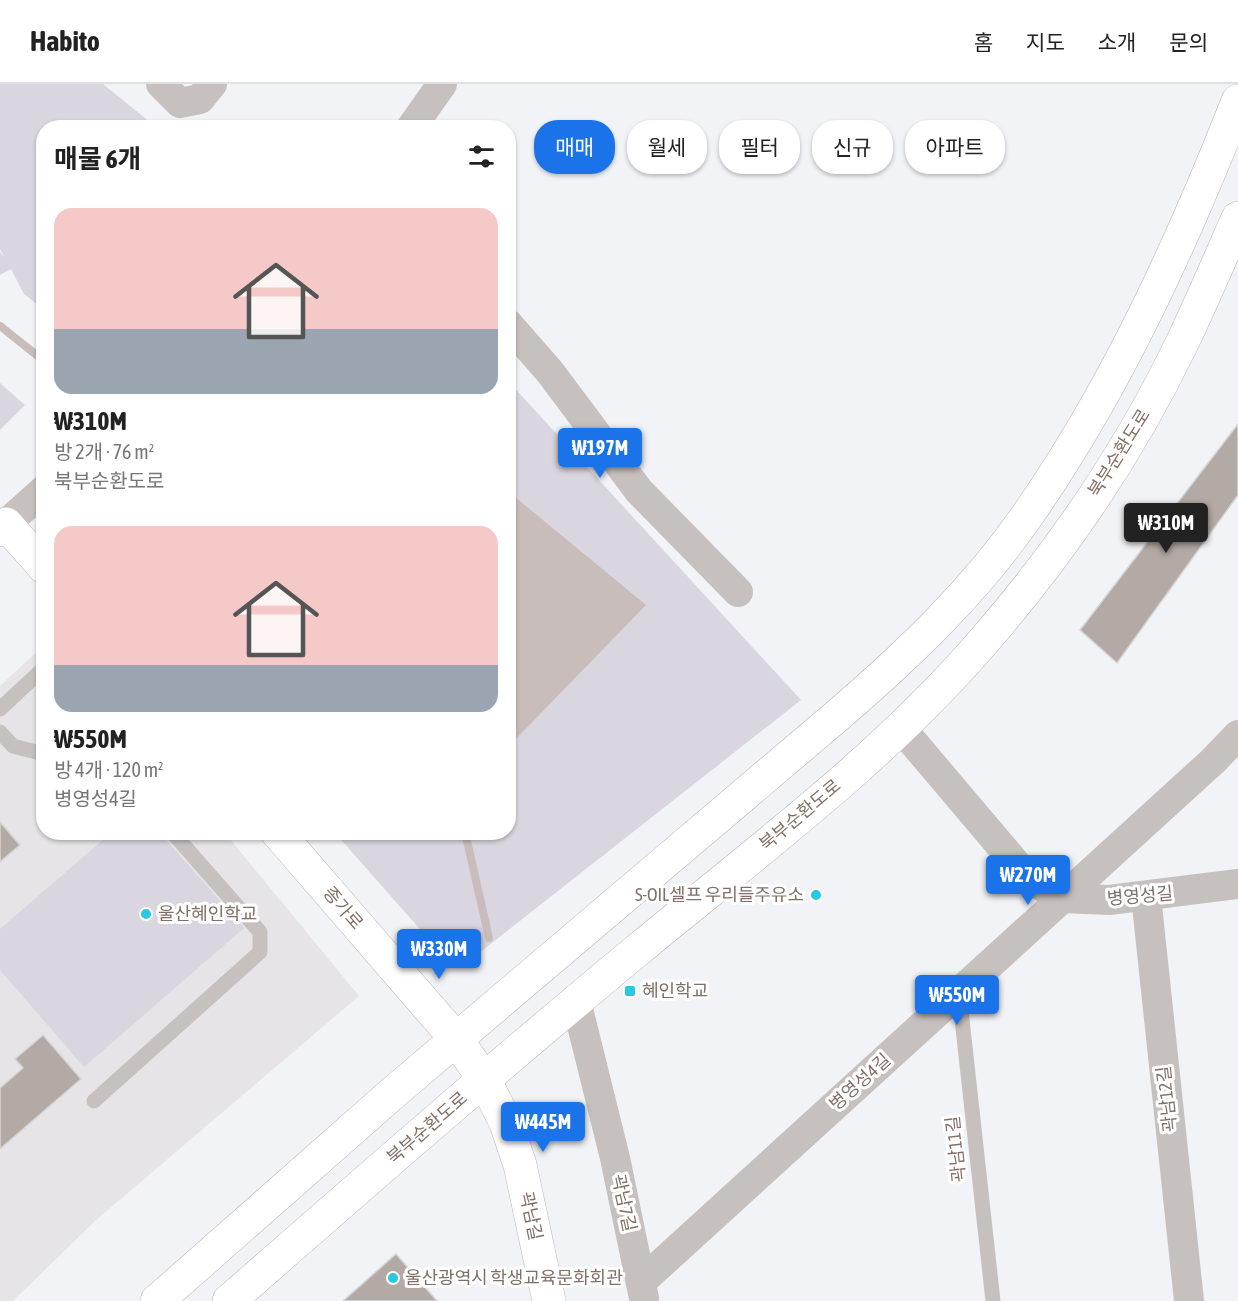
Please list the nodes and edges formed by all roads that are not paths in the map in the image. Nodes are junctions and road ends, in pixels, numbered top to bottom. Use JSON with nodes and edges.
{"nodes":[{"id":1,"x":161,"y":84,"type":"edge"},
{"id":2,"x":212,"y":84,"type":"edge"},
{"id":3,"x":442,"y":84,"type":"edge"},
{"id":4,"x":1238,"y":101,"type":"edge"},
{"id":5,"x":417,"y":120,"type":"edge"},
{"id":6,"x":1238,"y":218,"type":"edge"},
{"id":7,"x":516,"y":333,"type":"edge"},
{"id":8,"x":36,"y":497,"type":"edge"},
{"id":9,"x":3,"y":527,"type":"edge"},
{"id":10,"x":36,"y":559,"type":"edge"},
{"id":11,"x":738,"y":592,"type":"dead end"},
{"id":12,"x":36,"y":676,"type":"edge"},
{"id":13,"x":0,"y":710,"type":"edge"},
{"id":14,"x":901,"y":728,"type":"junction"},
{"id":15,"x":0,"y":732,"type":"edge"},
{"id":16,"x":1238,"y":735,"type":"edge"},
{"id":17,"x":36,"y":752,"type":"edge"},
{"id":18,"x":179,"y":840,"type":"edge"},
{"id":19,"x":285,"y":840,"type":"edge"},
{"id":20,"x":1238,"y":884,"type":"edge"},
{"id":21,"x":1146,"y":896,"type":"junction"},
{"id":22,"x":1062,"y":898,"type":"junction"},
{"id":23,"x":958,"y":992,"type":"junction"},
{"id":24,"x":576,"y":1001,"type":"junction"},
{"id":25,"x":456,"y":1039,"type":"junction"},
{"id":26,"x":484,"y":1079,"type":"junction"},
{"id":27,"x":94,"y":1101,"type":"dead end"},
{"id":28,"x":643,"y":1291,"type":"edge"},
{"id":29,"x":157,"y":1301,"type":"edge"},
{"id":30,"x":229,"y":1301,"type":"edge"},
{"id":31,"x":549,"y":1301,"type":"edge"},
{"id":32,"x":993,"y":1301,"type":"edge"},
{"id":33,"x":1189,"y":1301,"type":"edge"}],
"edges":[{"from":1,"to":2,"type":"street"},
{"from":3,"to":5,"type":"street"},
{"from":4,"to":25,"type":"main road"},
{"from":6,"to":14,"type":"main road","name":"북부순환도로"},
{"from":7,"to":11,"type":"street"},
{"from":8,"to":9,"type":"street"},
{"from":9,"to":10,"type":"main road"},
{"from":12,"to":13,"type":"lane"},
{"from":14,"to":22,"type":"street","name":"병영성길"},
{"from":14,"to":24,"type":"main road","name":"북부순환도로"},
{"from":15,"to":17,"type":"lane"},
{"from":16,"to":22,"type":"street","name":"병영성4길"},
{"from":18,"to":27,"type":"lane"},
{"from":19,"to":25,"type":"main road","name":"종가로"},
{"from":20,"to":21,"type":"street","name":"병영성길"},
{"from":21,"to":22,"type":"street","name":"병영성길"},
{"from":21,"to":33,"type":"street","name":"곽남12길"},
{"from":22,"to":23,"type":"street","name":"병영성4길"},
{"from":23,"to":28,"type":"street","name":"병영성4길"},
{"from":23,"to":32,"type":"lane","name":"곽남11길"},
{"from":24,"to":26,"type":"main road","name":"북부순환도로"},
{"from":24,"to":28,"type":"street","name":"곽남7길"},
{"from":25,"to":26,"type":"main road","name":"곽남길"},
{"from":25,"to":29,"type":"main road"},
{"from":26,"to":30,"type":"main road","name":"북부순환도로"},
{"from":26,"to":31,"type":"main road","name":"곽남길"}]}
